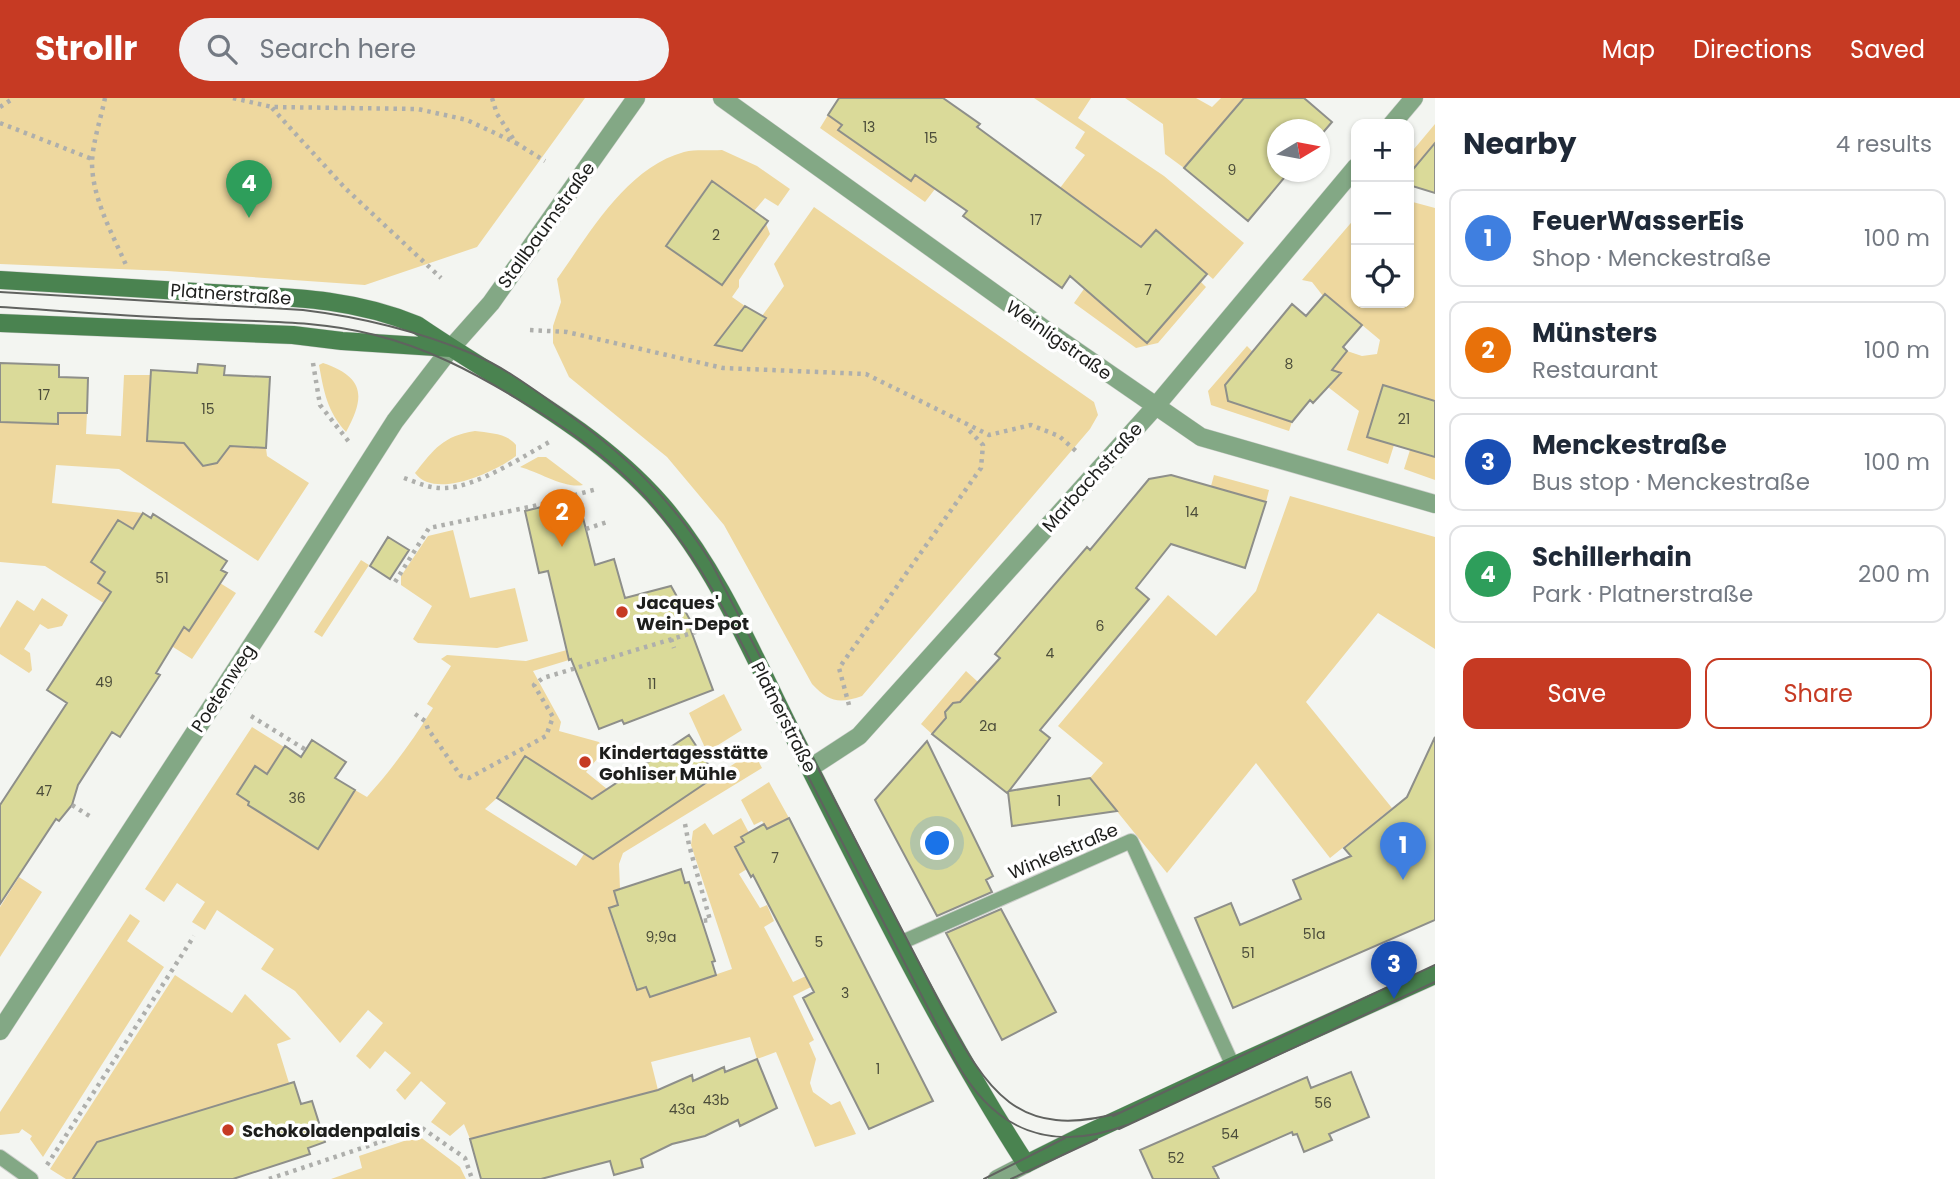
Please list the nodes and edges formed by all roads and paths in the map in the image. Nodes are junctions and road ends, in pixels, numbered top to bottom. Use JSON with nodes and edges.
{"nodes":[{"id":1,"x":14,"y":98,"type":"edge"},
{"id":2,"x":105,"y":98,"type":"edge"},
{"id":3,"x":233,"y":98,"type":"edge"},
{"id":4,"x":492,"y":98,"type":"edge"},
{"id":5,"x":636,"y":98,"type":"edge"},
{"id":6,"x":722,"y":98,"type":"edge"},
{"id":7,"x":1414,"y":98,"type":"edge"},
{"id":8,"x":0,"y":107,"type":"edge"},
{"id":9,"x":272,"y":107,"type":"junction"},
{"id":10,"x":1396,"y":119,"type":"edge"},
{"id":11,"x":0,"y":123,"type":"edge"},
{"id":12,"x":516,"y":143,"type":"junction"},
{"id":13,"x":92,"y":159,"type":"junction"},
{"id":14,"x":545,"y":161,"type":"dead end"},
{"id":15,"x":1351,"y":173,"type":"edge"},
{"id":16,"x":129,"y":272,"type":"dead end"},
{"id":17,"x":441,"y":278,"type":"dead end"},
{"id":18,"x":0,"y":279,"type":"edge"},
{"id":19,"x":0,"y":323,"type":"edge"},
{"id":20,"x":530,"y":330,"type":"dead end"},
{"id":21,"x":451,"y":348,"type":"junction"},
{"id":22,"x":312,"y":355,"type":"dead end"},
{"id":23,"x":1155,"y":407,"type":"junction"},
{"id":24,"x":964,"y":424,"type":"junction"},
{"id":25,"x":576,"y":427,"type":"junction"},
{"id":26,"x":349,"y":442,"type":"dead end"},
{"id":27,"x":1077,"y":452,"type":"dead end"},
{"id":28,"x":404,"y":478,"type":"dead end"},
{"id":29,"x":597,"y":489,"type":"dead end"},
{"id":30,"x":1435,"y":504,"type":"edge"},
{"id":31,"x":610,"y":521,"type":"dead end"},
{"id":32,"x":586,"y":529,"type":"dead end"},
{"id":33,"x":395,"y":582,"type":"dead end"},
{"id":34,"x":702,"y":630,"type":"dead end"},
{"id":35,"x":671,"y":639,"type":"junction"},
{"id":36,"x":674,"y":648,"type":"dead end"},
{"id":37,"x":849,"y":705,"type":"dead end"},
{"id":38,"x":415,"y":714,"type":"dead end"},
{"id":39,"x":251,"y":716,"type":"dead end"},
{"id":40,"x":306,"y":750,"type":"dead end"},
{"id":41,"x":810,"y":768,"type":"junction"},
{"id":42,"x":72,"y":806,"type":"dead end"},
{"id":43,"x":91,"y":817,"type":"dead end"},
{"id":44,"x":685,"y":824,"type":"dead end"},
{"id":45,"x":702,"y":921,"type":"dead end"},
{"id":46,"x":194,"y":936,"type":"dead end"},
{"id":47,"x":900,"y":943,"type":"junction"},
{"id":48,"x":1435,"y":975,"type":"edge"},
{"id":49,"x":0,"y":1031,"type":"edge"},
{"id":50,"x":1233,"y":1066,"type":"junction"},
{"id":51,"x":0,"y":1157,"type":"edge"},
{"id":52,"x":1027,"y":1164,"type":"junction"},
{"id":53,"x":45,"y":1167,"type":"dead end"},
{"id":54,"x":31,"y":1179,"type":"edge"},
{"id":55,"x":269,"y":1179,"type":"edge"},
{"id":56,"x":472,"y":1179,"type":"edge"},
{"id":57,"x":997,"y":1179,"type":"edge"}],
"edges":[{"from":1,"to":8,"type":"path"},
{"from":2,"to":13,"type":"path"},
{"from":3,"to":9,"type":"path"},
{"from":4,"to":12,"type":"path"},
{"from":5,"to":21,"type":"street","name":"Stallbaumstraße"},
{"from":6,"to":23,"type":"street","name":"Weinligstraße"},
{"from":7,"to":10,"type":"street"},
{"from":9,"to":12,"type":"path"},
{"from":9,"to":17,"type":"path"},
{"from":11,"to":13,"type":"path"},
{"from":12,"to":14,"type":"path"},
{"from":13,"to":16,"type":"path"},
{"from":15,"to":23,"type":"street","name":"Marbachstraße"},
{"from":18,"to":21,"type":"main road","name":"Platnerstraße"},
{"from":19,"to":21,"type":"main road","name":"Platnerstraße"},
{"from":20,"to":24,"type":"path"},
{"from":21,"to":25,"type":"main road","name":"Platnerstraße"},
{"from":21,"to":49,"type":"street","name":"Poetenweg"},
{"from":22,"to":26,"type":"path"},
{"from":23,"to":30,"type":"street","name":"Weinligstraße"},
{"from":23,"to":41,"type":"street","name":"Marbachstraße"},
{"from":24,"to":27,"type":"path"},
{"from":24,"to":37,"type":"path"},
{"from":25,"to":28,"type":"path"},
{"from":25,"to":41,"type":"main road","name":"Platnerstraße"},
{"from":29,"to":33,"type":"path"},
{"from":31,"to":32,"type":"path"},
{"from":34,"to":35,"type":"path"},
{"from":35,"to":36,"type":"path"},
{"from":35,"to":38,"type":"path"},
{"from":39,"to":40,"type":"path"},
{"from":41,"to":47,"type":"main road","name":"Platnerstraße"},
{"from":42,"to":43,"type":"path"},
{"from":44,"to":45,"type":"path"},
{"from":46,"to":53,"type":"path"},
{"from":47,"to":50,"type":"lane","name":"Winkelstraße"},
{"from":47,"to":52,"type":"main road","name":"Platnerstraße"},
{"from":48,"to":50,"type":"main road"},
{"from":50,"to":52,"type":"main road"},
{"from":51,"to":54,"type":"lane"},
{"from":52,"to":57,"type":"street"},
{"from":55,"to":56,"type":"path"}]}
